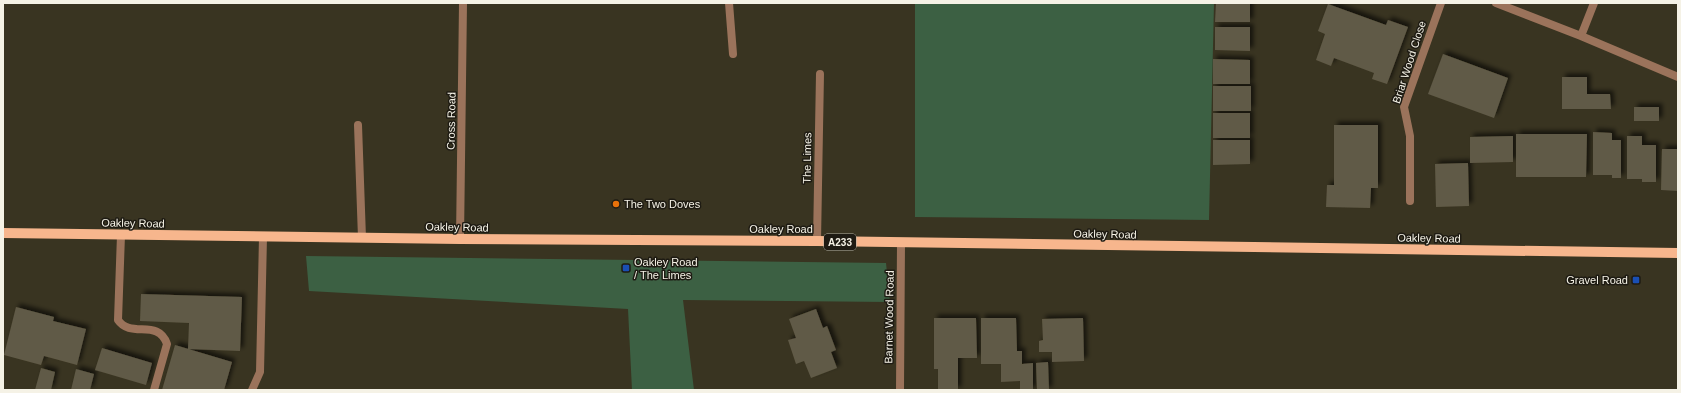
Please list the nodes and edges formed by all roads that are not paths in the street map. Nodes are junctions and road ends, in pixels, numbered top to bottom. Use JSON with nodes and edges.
{"nodes":[{"id":1,"x":463,"y":3,"type":"edge"},
{"id":2,"x":729,"y":3,"type":"edge"},
{"id":3,"x":1441,"y":3,"type":"edge"},
{"id":4,"x":1496,"y":3,"type":"edge"},
{"id":5,"x":1594,"y":3,"type":"edge"},
{"id":6,"x":1581,"y":36,"type":"junction"},
{"id":7,"x":733,"y":54,"type":"dead end"},
{"id":8,"x":820,"y":74,"type":"dead end"},
{"id":9,"x":1678,"y":77,"type":"edge"},
{"id":10,"x":358,"y":125,"type":"dead end"},
{"id":11,"x":1410,"y":201,"type":"dead end"},
{"id":12,"x":3,"y":233,"type":"edge"},
{"id":13,"x":121,"y":235,"type":"junction"},
{"id":14,"x":263,"y":237,"type":"junction"},
{"id":15,"x":362,"y":238,"type":"junction"},
{"id":16,"x":460,"y":239,"type":"junction"},
{"id":17,"x":817,"y":241,"type":"junction"},
{"id":18,"x":901,"y":243,"type":"junction"},
{"id":19,"x":1678,"y":253,"type":"edge"},
{"id":20,"x":154,"y":390,"type":"edge"},
{"id":21,"x":252,"y":390,"type":"edge"},
{"id":22,"x":900,"y":390,"type":"edge"}],
"edges":[{"from":1,"to":16,"type":"street","name":"Cross Road"},
{"from":2,"to":7,"type":"street"},
{"from":3,"to":11,"type":"street","name":"Briar Wood Close"},
{"from":4,"to":6,"type":"street"},
{"from":5,"to":6,"type":"street"},
{"from":6,"to":9,"type":"street"},
{"from":8,"to":17,"type":"street","name":"The Limes"},
{"from":10,"to":15,"type":"street"},
{"from":12,"to":13,"type":"main road","name":"Oakley Road","number":"A233"},
{"from":13,"to":14,"type":"main road","name":"Oakley Road","number":"A233"},
{"from":13,"to":20,"type":"street"},
{"from":14,"to":15,"type":"main road","name":"Oakley Road","number":"A233"},
{"from":14,"to":21,"type":"street"},
{"from":15,"to":16,"type":"main road","name":"Oakley Road","number":"A233"},
{"from":16,"to":17,"type":"main road","name":"Oakley Road","number":"A233"},
{"from":17,"to":18,"type":"main road","name":"Oakley Road","number":"A233"},
{"from":18,"to":19,"type":"main road","name":"Oakley Road","number":"A233"},
{"from":18,"to":22,"type":"street","name":"Barnet Wood Road"}]}
